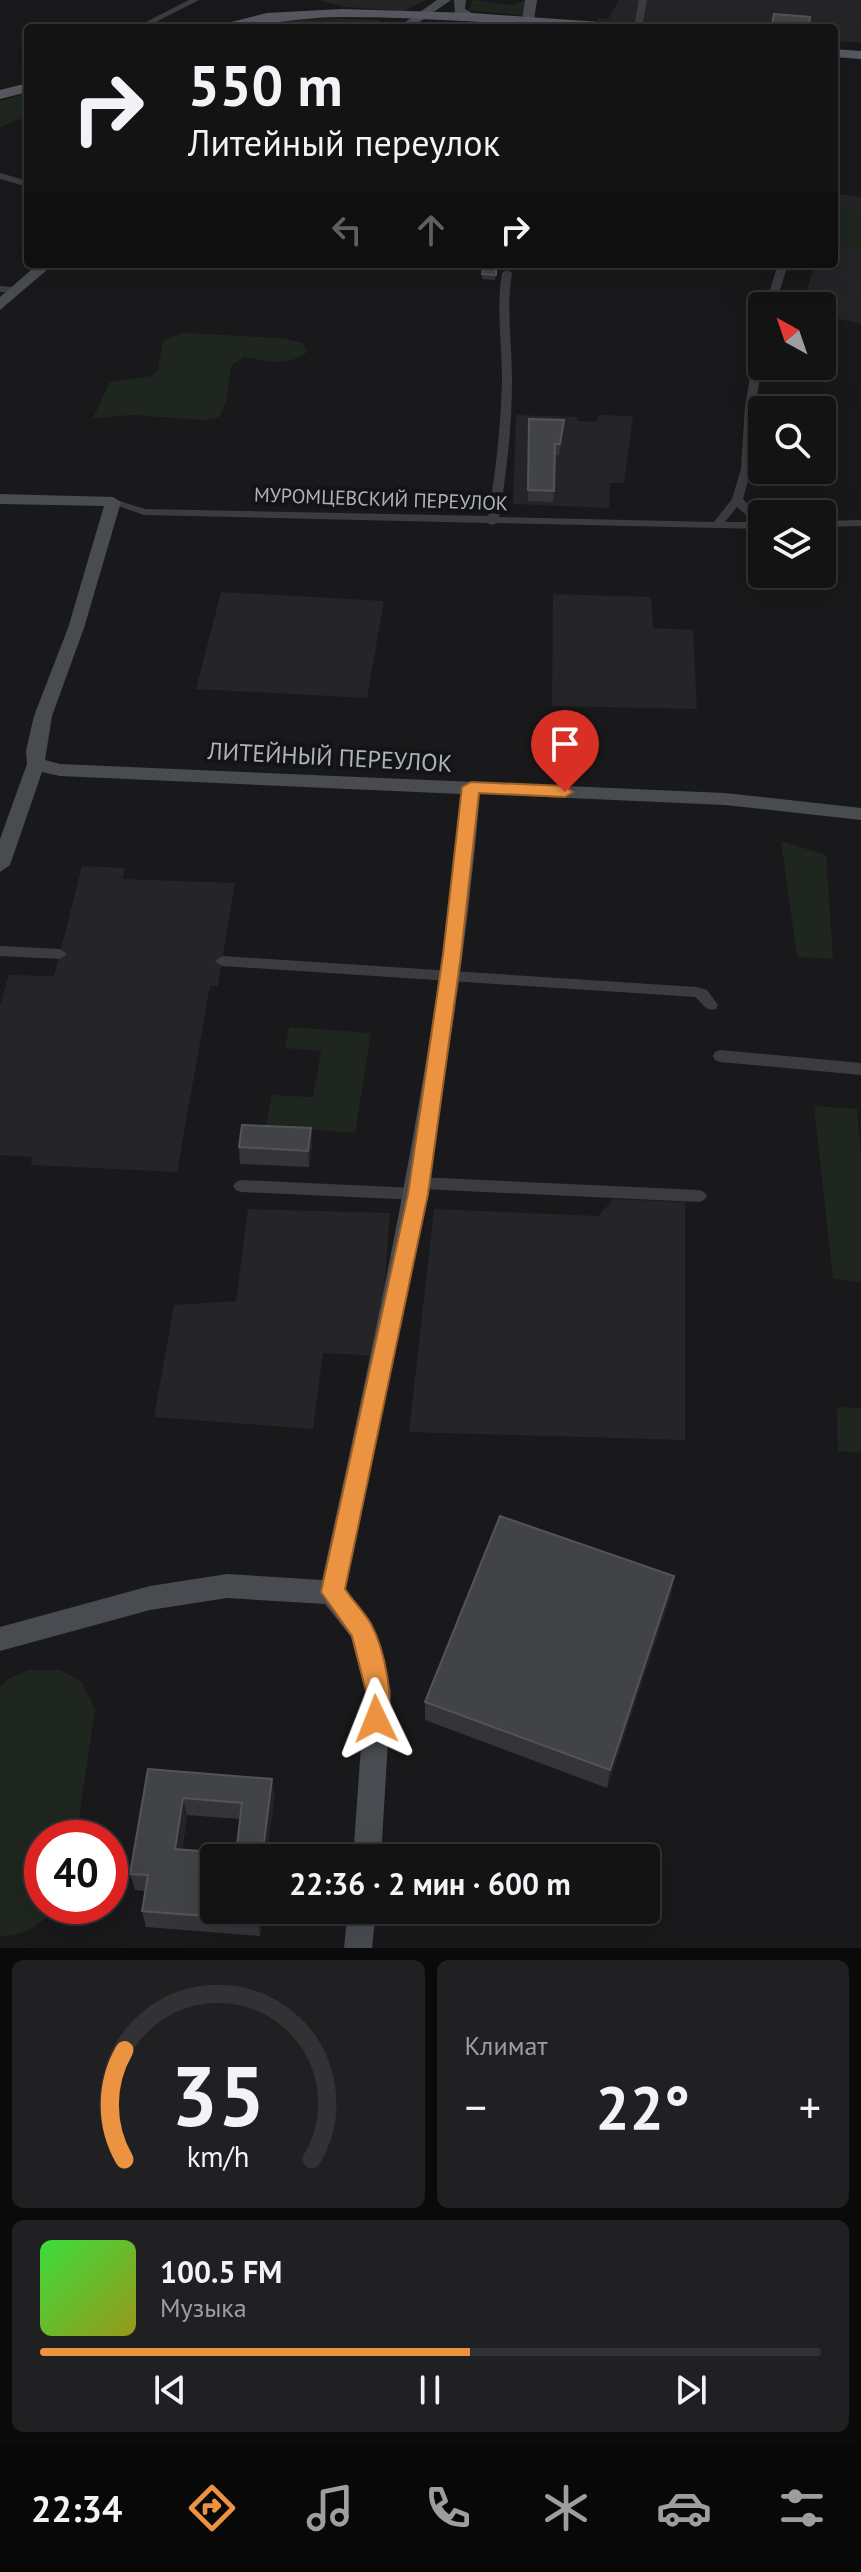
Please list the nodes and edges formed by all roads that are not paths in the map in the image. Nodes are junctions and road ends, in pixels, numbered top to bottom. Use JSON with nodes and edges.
{"nodes":[{"id":1,"x":195,"y":0,"type":"edge"},
{"id":2,"x":445,"y":0,"type":"edge"},
{"id":3,"x":460,"y":0,"type":"edge"},
{"id":4,"x":531,"y":0,"type":"edge"},
{"id":5,"x":643,"y":0,"type":"edge"},
{"id":6,"x":420,"y":17,"type":"junction"},
{"id":7,"x":466,"y":19,"type":"junction"},
{"id":8,"x":146,"y":24,"type":"edge"},
{"id":9,"x":236,"y":24,"type":"edge"},
{"id":10,"x":256,"y":24,"type":"edge"},
{"id":11,"x":409,"y":24,"type":"edge"},
{"id":12,"x":529,"y":24,"type":"edge"},
{"id":13,"x":639,"y":24,"type":"edge"},
{"id":14,"x":838,"y":45,"type":"edge"},
{"id":15,"x":861,"y":47,"type":"edge"},
{"id":16,"x":838,"y":53,"type":"edge"},
{"id":17,"x":861,"y":55,"type":"edge"},
{"id":18,"x":24,"y":86,"type":"edge"},
{"id":19,"x":0,"y":93,"type":"edge"},
{"id":20,"x":0,"y":176,"type":"edge"},
{"id":21,"x":24,"y":183,"type":"edge"},
{"id":22,"x":41,"y":268,"type":"edge"},
{"id":23,"x":782,"y":268,"type":"edge"},
{"id":24,"x":507,"y":273,"type":"dead end"},
{"id":25,"x":7,"y":290,"type":"edge"},
{"id":26,"x":774,"y":292,"type":"edge"},
{"id":27,"x":0,"y":306,"type":"edge"},
{"id":28,"x":755,"y":380,"type":"edge"},
{"id":29,"x":0,"y":499,"type":"edge"},
{"id":30,"x":737,"y":500,"type":"junction"},
{"id":31,"x":113,"y":502,"type":"junction"},
{"id":32,"x":748,"y":511,"type":"edge"},
{"id":33,"x":492,"y":522,"type":"junction"},
{"id":34,"x":861,"y":523,"type":"edge"},
{"id":35,"x":836,"y":524,"type":"edge"},
{"id":36,"x":716,"y":526,"type":"junction"},
{"id":37,"x":748,"y":526,"type":"edge"},
{"id":38,"x":36,"y":764,"type":"junction"},
{"id":39,"x":471,"y":787,"type":"junction"},
{"id":40,"x":861,"y":814,"type":"edge"},
{"id":41,"x":0,"y":865,"type":"edge"},
{"id":42,"x":0,"y":951,"type":"edge"},
{"id":43,"x":60,"y":954,"type":"dead end"},
{"id":44,"x":222,"y":961,"type":"dead end"},
{"id":45,"x":450,"y":977,"type":"junction"},
{"id":46,"x":711,"y":1005,"type":"dead end"},
{"id":47,"x":720,"y":1056,"type":"dead end"},
{"id":48,"x":861,"y":1069,"type":"edge"},
{"id":49,"x":241,"y":1186,"type":"dead end"},
{"id":50,"x":419,"y":1188,"type":"junction"},
{"id":51,"x":699,"y":1196,"type":"dead end"},
{"id":52,"x":332,"y":1592,"type":"junction"},
{"id":53,"x":0,"y":1639,"type":"edge"},
{"id":54,"x":368,"y":1844,"type":"edge"},
{"id":55,"x":361,"y":1924,"type":"edge"},
{"id":56,"x":358,"y":1948,"type":"edge"}],
"edges":[{"from":1,"to":8,"type":"street"},
{"from":2,"to":6,"type":"main road"},
{"from":3,"to":7,"type":"main road"},
{"from":4,"to":12,"type":"main road"},
{"from":5,"to":13,"type":"street"},
{"from":6,"to":7,"type":"main road"},
{"from":6,"to":9,"type":"main road"},
{"from":6,"to":10,"type":"main road"},
{"from":6,"to":11,"type":"main road"},
{"from":7,"to":12,"type":"main road"},
{"from":14,"to":15,"type":"main road"},
{"from":16,"to":17,"type":"main road"},
{"from":18,"to":19,"type":"main road"},
{"from":20,"to":21,"type":"street"},
{"from":22,"to":25,"type":"main road"},
{"from":23,"to":26,"type":"street"},
{"from":24,"to":33,"type":"street"},
{"from":25,"to":27,"type":"main road"},
{"from":28,"to":30,"type":"street"},
{"from":29,"to":31,"type":"main road","name":"МУРОМЦЕВСКИЙ ПЕРЕУЛОК"},
{"from":30,"to":32,"type":"street"},
{"from":30,"to":36,"type":"street"},
{"from":31,"to":33,"type":"street","name":"МУРОМЦЕВСКИЙ ПЕРЕУЛОК"},
{"from":31,"to":38,"type":"main road"},
{"from":33,"to":36,"type":"street","name":"МУРОМЦЕВСКИЙ ПЕРЕУЛОК"},
{"from":34,"to":35,"type":"street"},
{"from":36,"to":37,"type":"street","name":"МУРОМЦЕВСКИЙ ПЕРЕУЛОК"},
{"from":38,"to":39,"type":"main road","name":"ЛИТЕЙНЫЙ ПЕРЕУЛОК"},
{"from":38,"to":41,"type":"main road"},
{"from":39,"to":40,"type":"main road","name":"ЛИТЕЙНЫЙ ПЕРЕУЛОК"},
{"from":39,"to":45,"type":"main road"},
{"from":42,"to":43,"type":"street"},
{"from":44,"to":45,"type":"street"},
{"from":45,"to":46,"type":"street"},
{"from":45,"to":50,"type":"main road"},
{"from":47,"to":48,"type":"street"},
{"from":49,"to":50,"type":"street"},
{"from":50,"to":51,"type":"street"},
{"from":50,"to":52,"type":"main road"},
{"from":52,"to":53,"type":"main road"},
{"from":52,"to":54,"type":"main road"},
{"from":55,"to":56,"type":"main road"}]}
